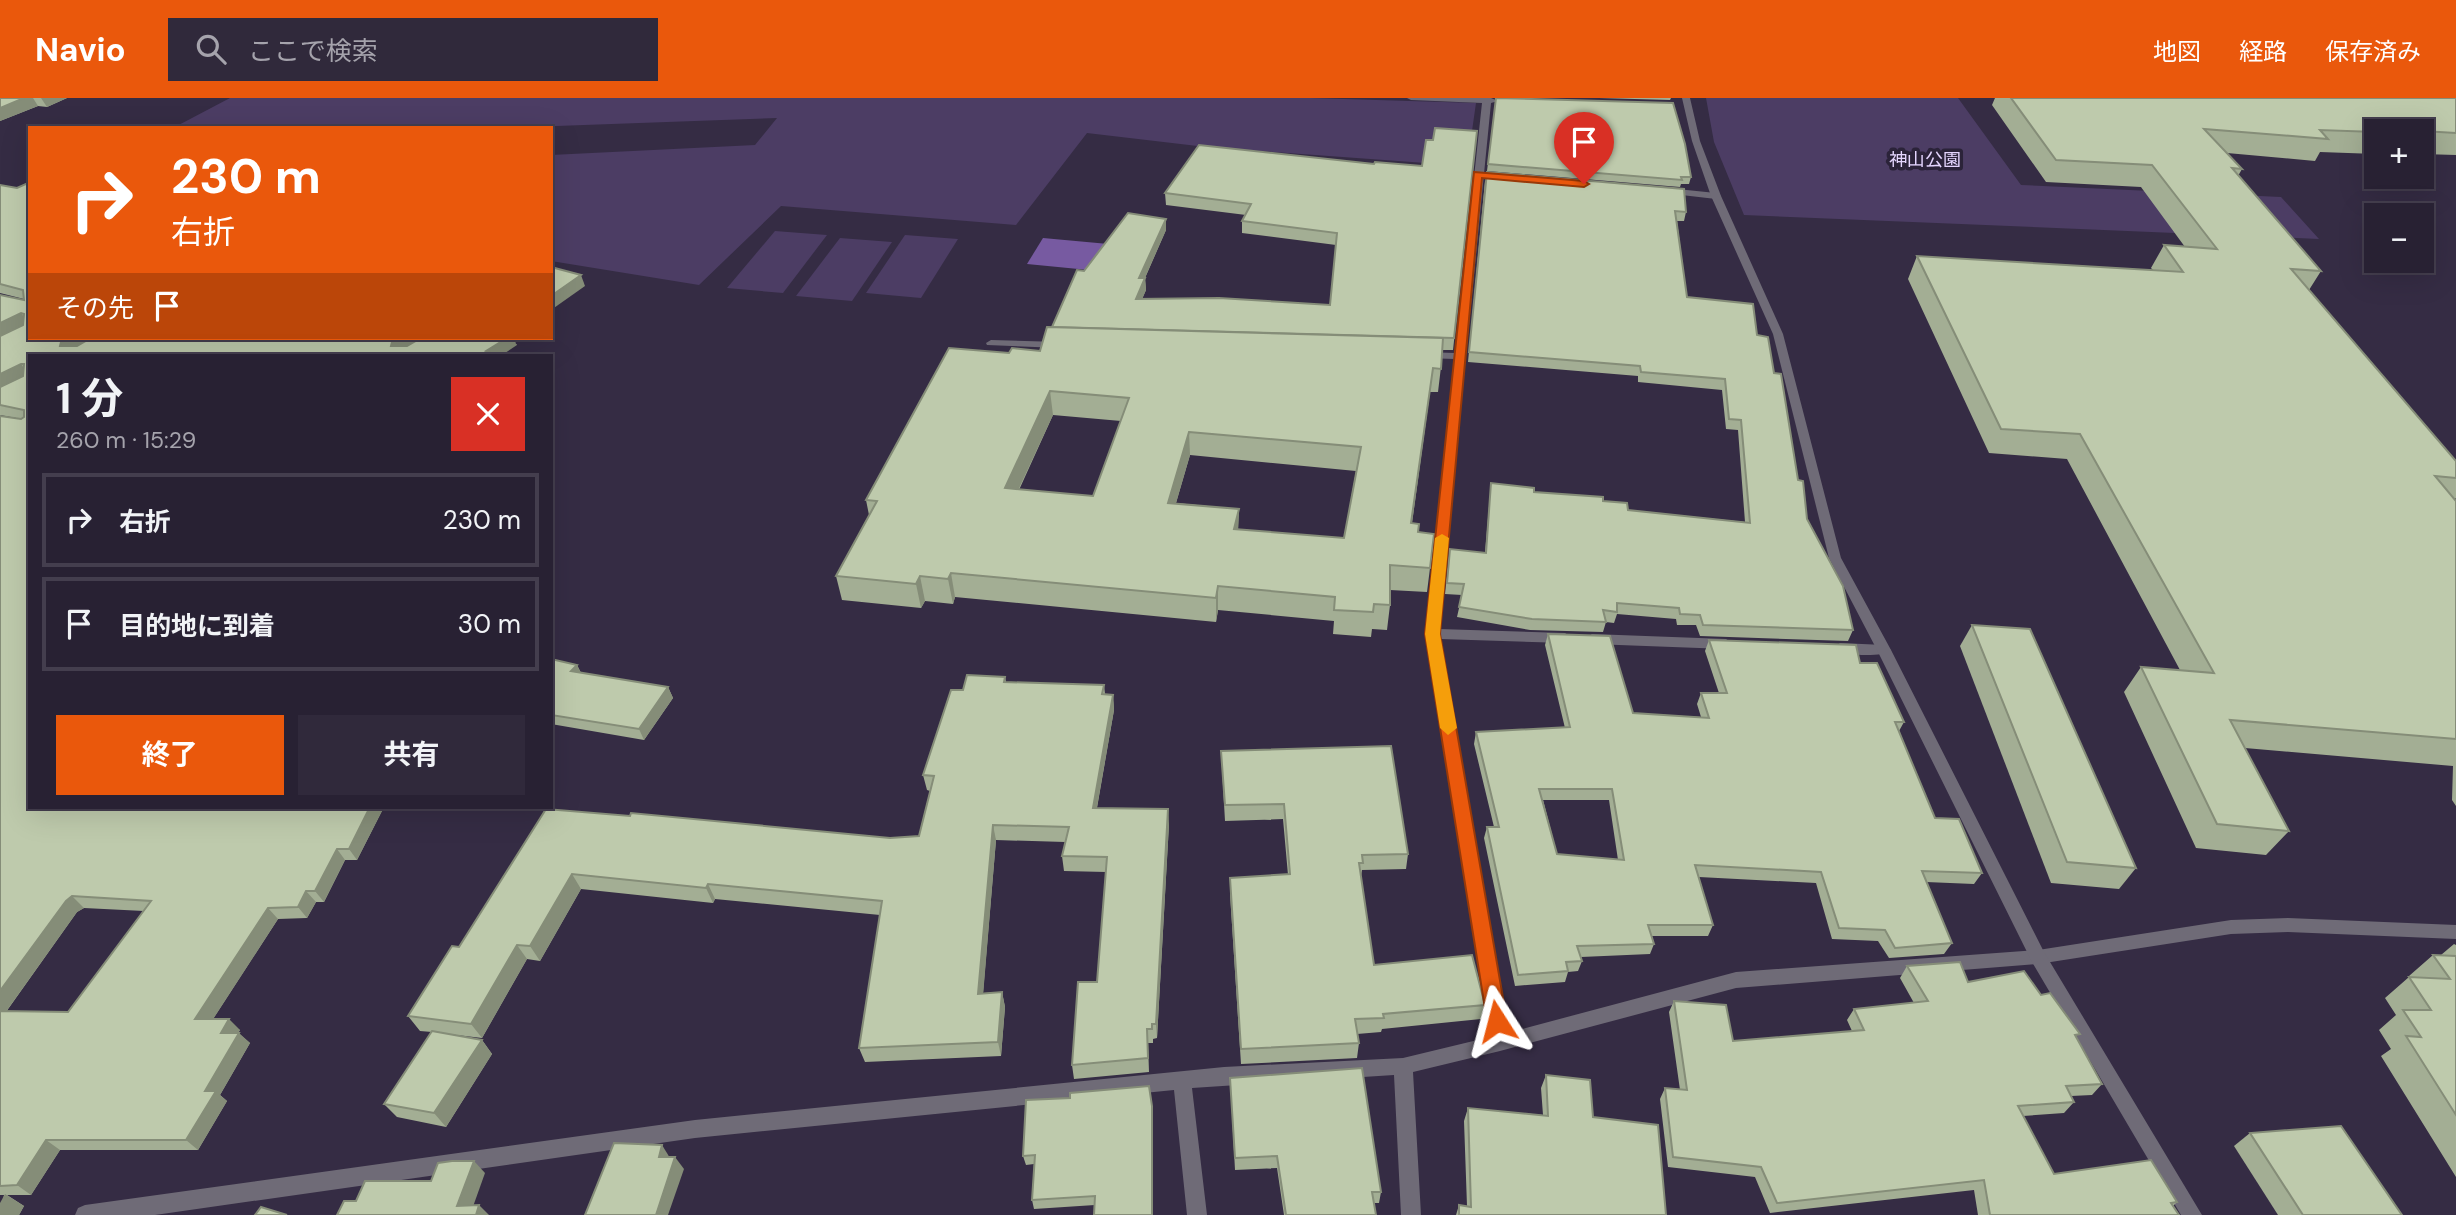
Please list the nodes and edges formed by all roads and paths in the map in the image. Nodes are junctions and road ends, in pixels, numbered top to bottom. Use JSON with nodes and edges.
{"nodes":[{"id":1,"x":1411,"y":98,"type":"edge"},
{"id":2,"x":1486,"y":99,"type":"edge"},
{"id":3,"x":1498,"y":101,"type":"edge"},
{"id":4,"x":1683,"y":103,"type":"edge"},
{"id":5,"x":1478,"y":175,"type":"junction"},
{"id":6,"x":1491,"y":176,"type":"edge"},
{"id":7,"x":1650,"y":190,"type":"edge"},
{"id":8,"x":1716,"y":196,"type":"junction"},
{"id":9,"x":991,"y":343,"type":"dead end"},
{"id":10,"x":1074,"y":345,"type":"edge"},
{"id":11,"x":1406,"y":355,"type":"edge"},
{"id":12,"x":1461,"y":356,"type":"junction"},
{"id":13,"x":1432,"y":634,"type":"junction"},
{"id":14,"x":1746,"y":645,"type":"edge"},
{"id":15,"x":1829,"y":648,"type":"edge"},
{"id":16,"x":1884,"y":650,"type":"junction"},
{"id":17,"x":2456,"y":932,"type":"edge"},
{"id":18,"x":2038,"y":957,"type":"junction"},
{"id":19,"x":1500,"y":1043,"type":"junction"},
{"id":20,"x":1403,"y":1066,"type":"junction"},
{"id":21,"x":1182,"y":1082,"type":"junction"},
{"id":22,"x":85,"y":1215,"type":"edge"},
{"id":23,"x":1197,"y":1215,"type":"edge"},
{"id":24,"x":1411,"y":1215,"type":"edge"},
{"id":25,"x":2192,"y":1215,"type":"edge"}],
"edges":[{"from":1,"to":2,"type":"street"},
{"from":2,"to":3,"type":"street"},
{"from":2,"to":5,"type":"street"},
{"from":4,"to":8,"type":"street"},
{"from":5,"to":6,"type":"street"},
{"from":5,"to":12,"type":"street"},
{"from":7,"to":8,"type":"street"},
{"from":8,"to":16,"type":"street"},
{"from":9,"to":10,"type":"street"},
{"from":11,"to":12,"type":"street"},
{"from":12,"to":13,"type":"street"},
{"from":13,"to":14,"type":"street"},
{"from":13,"to":19,"type":"street"},
{"from":15,"to":16,"type":"street"},
{"from":16,"to":18,"type":"street"},
{"from":17,"to":18,"type":"street"},
{"from":18,"to":19,"type":"street"},
{"from":18,"to":25,"type":"street"},
{"from":19,"to":20,"type":"street"},
{"from":20,"to":21,"type":"street"},
{"from":20,"to":24,"type":"street"},
{"from":21,"to":22,"type":"street"},
{"from":21,"to":23,"type":"street"}]}
